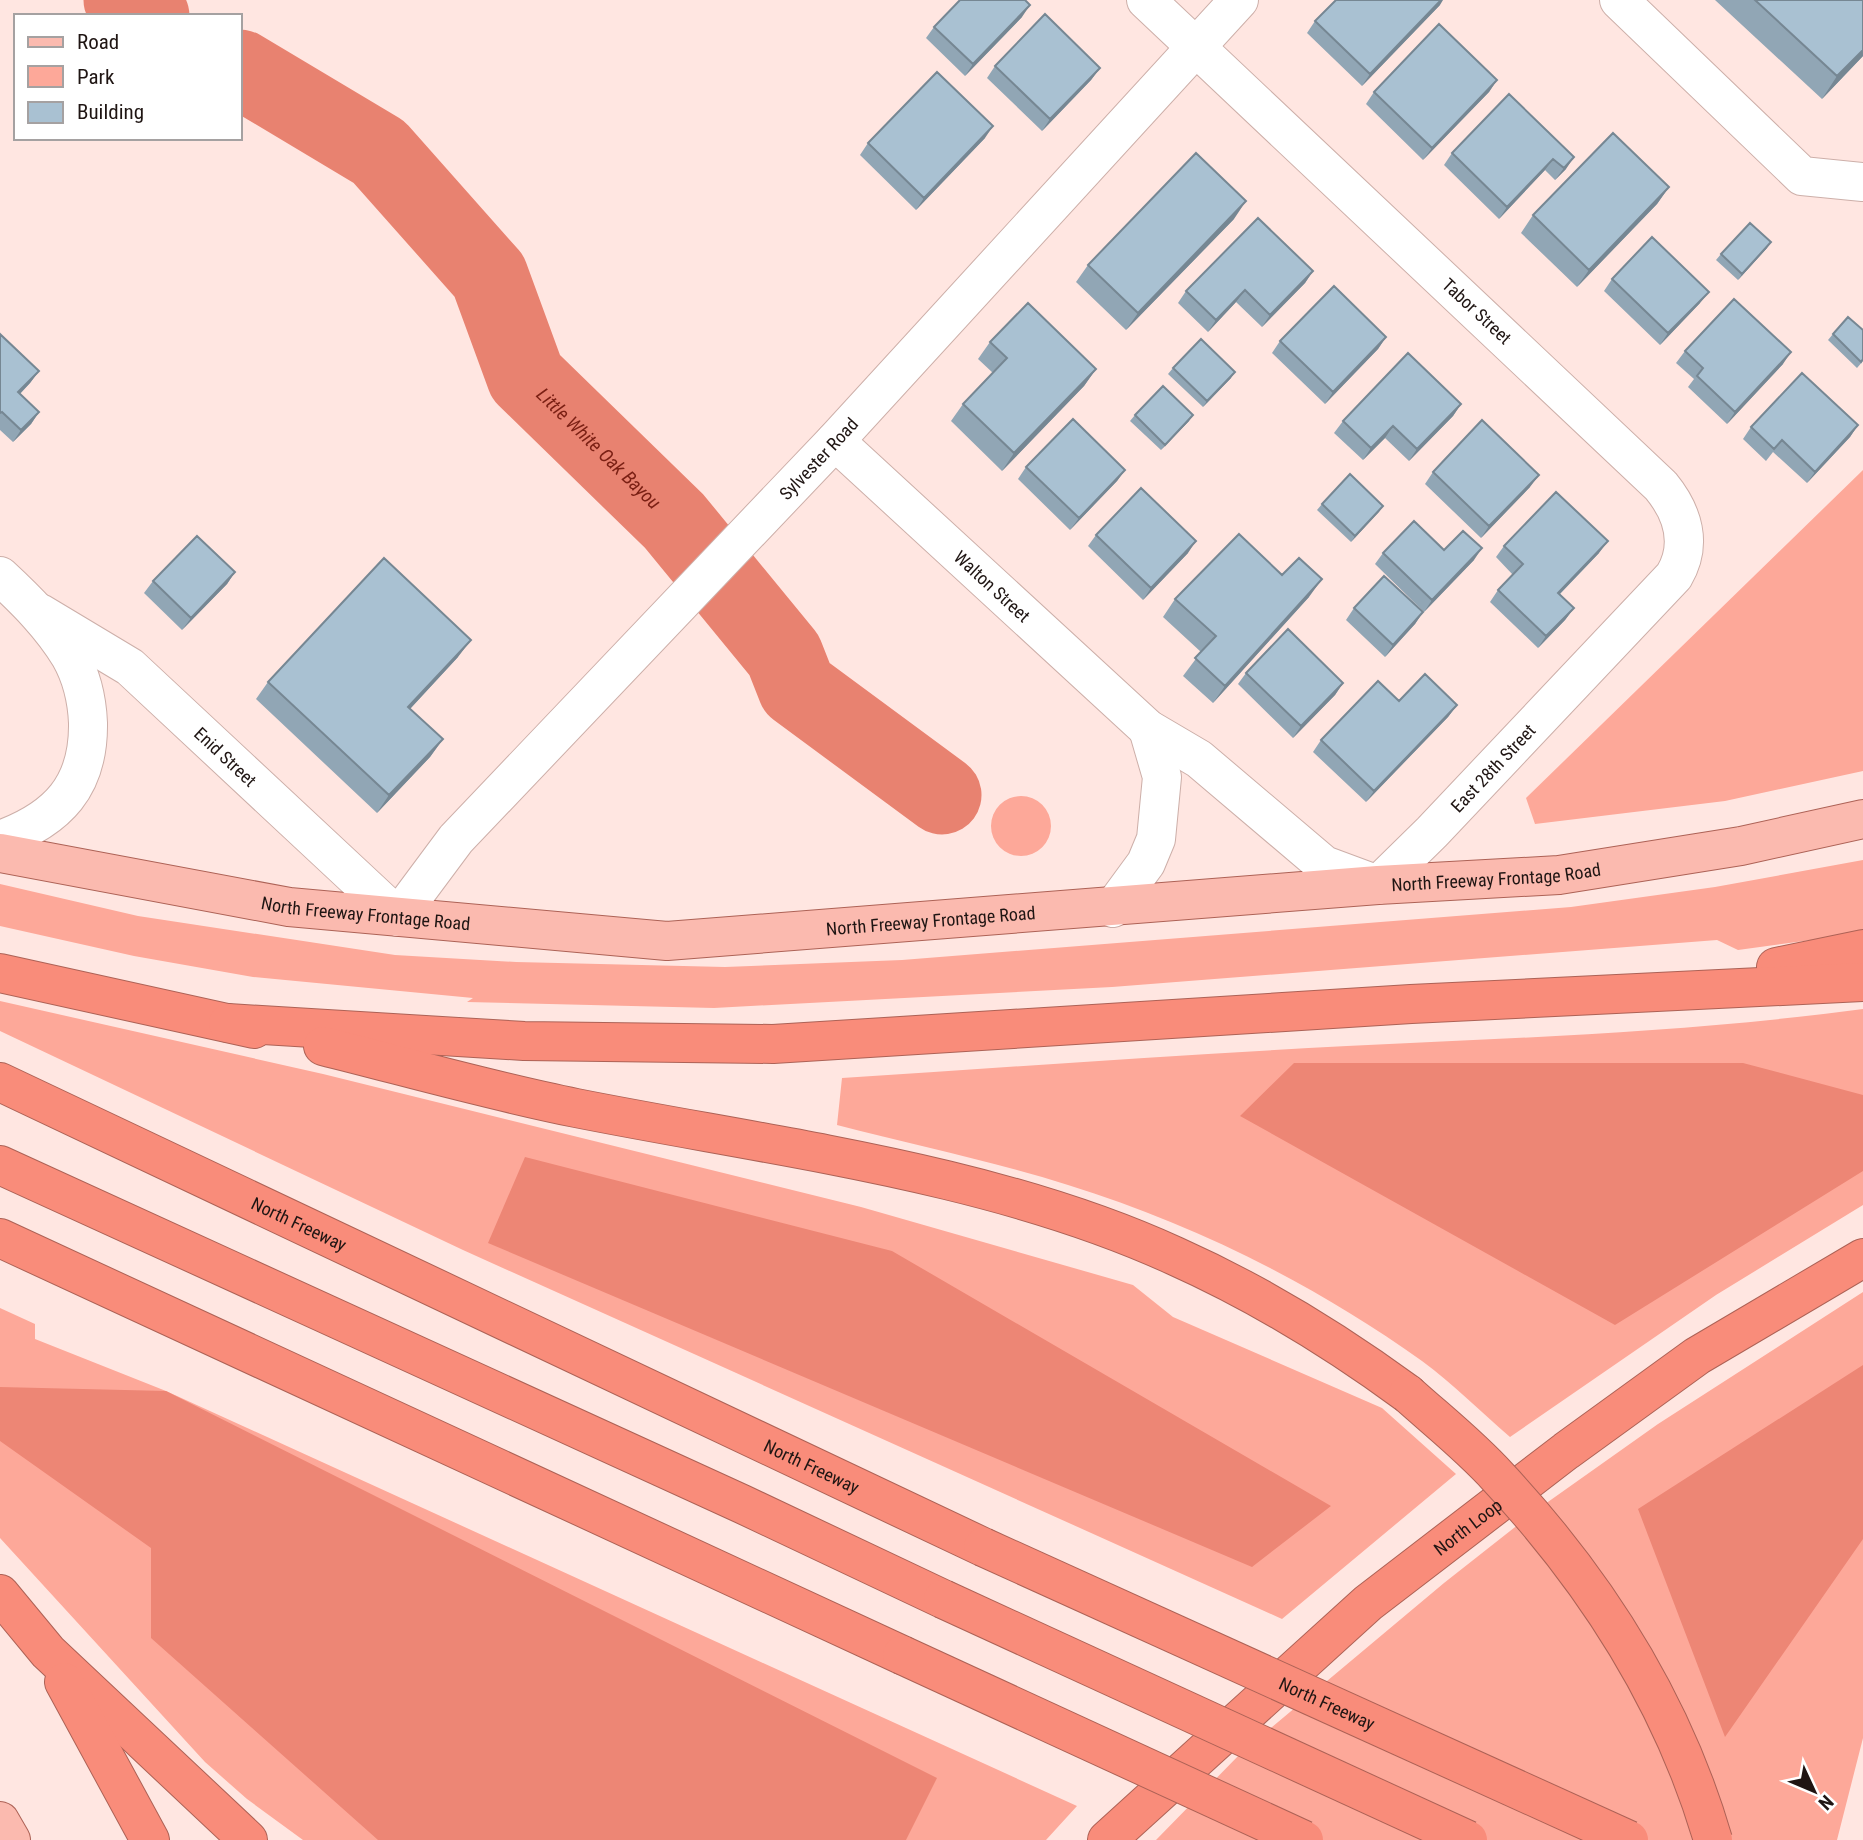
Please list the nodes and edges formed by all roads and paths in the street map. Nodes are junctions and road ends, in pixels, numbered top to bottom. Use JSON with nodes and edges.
{"nodes":[{"id":1,"x":1146,"y":0,"type":"edge"},
{"id":2,"x":1239,"y":0,"type":"edge"},
{"id":3,"x":1619,"y":0,"type":"edge"},
{"id":4,"x":1197,"y":47,"type":"junction"},
{"id":5,"x":1862,"y":191,"type":"edge"},
{"id":6,"x":835,"y":441,"type":"junction"},
{"id":7,"x":0,"y":576,"type":"edge"},
{"id":8,"x":40,"y":613,"type":"junction"},
{"id":9,"x":1604,"y":650,"type":"joint"},
{"id":10,"x":1148,"y":729,"type":"junction"},
{"id":11,"x":1863,"y":819,"type":"edge"},
{"id":12,"x":0,"y":840,"type":"edge"},
{"id":13,"x":0,"y":853,"type":"edge"},
{"id":14,"x":1378,"y":885,"type":"junction"},
{"id":15,"x":1114,"y":908,"type":"junction"},
{"id":16,"x":398,"y":917,"type":"junction"},
{"id":17,"x":1863,"y":949,"type":"edge"},
{"id":18,"x":0,"y":973,"type":"edge"},
{"id":19,"x":1863,"y":982,"type":"edge"},
{"id":20,"x":1644,"y":993,"type":"junction"},
{"id":21,"x":228,"y":1023,"type":"junction"},
{"id":22,"x":0,"y":1082,"type":"edge"},
{"id":23,"x":0,"y":1165,"type":"edge"},
{"id":24,"x":0,"y":1238,"type":"edge"},
{"id":25,"x":1863,"y":1258,"type":"edge"},
{"id":26,"x":0,"y":1594,"type":"edge"},
{"id":27,"x":48,"y":1652,"type":"junction"},
{"id":28,"x":0,"y":1821,"type":"edge"},
{"id":29,"x":11,"y":1840,"type":"edge"},
{"id":30,"x":150,"y":1840,"type":"edge"},
{"id":31,"x":248,"y":1840,"type":"edge"},
{"id":32,"x":1107,"y":1840,"type":"edge"},
{"id":33,"x":1304,"y":1840,"type":"edge"},
{"id":34,"x":1468,"y":1840,"type":"edge"},
{"id":35,"x":1629,"y":1840,"type":"edge"},
{"id":36,"x":1713,"y":1840,"type":"edge"}],
"edges":[{"from":1,"to":4,"type":"street","name":"Tabor Street"},
{"from":2,"to":4,"type":"street","name":"Sylvester Road"},
{"from":3,"to":5,"type":"street"},
{"from":4,"to":6,"type":"street","name":"Sylvester Road"},
{"from":4,"to":9,"type":"street","name":"Tabor Street"},
{"from":6,"to":10,"type":"street","name":"Walton Street"},
{"from":6,"to":16,"type":"street","name":"Sylvester Road"},
{"from":7,"to":8,"type":"street","name":"Enid Street"},
{"from":8,"to":12,"type":"street","name":"Enid Street"},
{"from":8,"to":16,"type":"street","name":"Enid Street"},
{"from":9,"to":14,"type":"street","name":"East 28th Street"},
{"from":10,"to":14,"type":"street","name":"Walton Street"},
{"from":10,"to":15,"type":"street"},
{"from":11,"to":14,"type":"main road","name":"North Freeway Frontage Road"},
{"from":13,"to":16,"type":"main road","name":"North Freeway Frontage Road"},
{"from":14,"to":15,"type":"main road","name":"North Freeway Frontage Road"},
{"from":15,"to":16,"type":"main road","name":"North Freeway Frontage Road"},
{"from":17,"to":20,"type":"highway"},
{"from":18,"to":21,"type":"highway"},
{"from":19,"to":20,"type":"highway"},
{"from":20,"to":21,"type":"highway"},
{"from":21,"to":36,"type":"highway","bridge":true},
{"from":22,"to":35,"type":"highway","name":"North Freeway","bridge":true},
{"from":23,"to":34,"type":"highway","bridge":true},
{"from":24,"to":33,"type":"highway","bridge":true},
{"from":25,"to":32,"type":"highway","name":"North Loop"},
{"from":26,"to":27,"type":"highway"},
{"from":27,"to":30,"type":"highway"},
{"from":27,"to":31,"type":"highway"},
{"from":28,"to":29,"type":"main road"}]}
